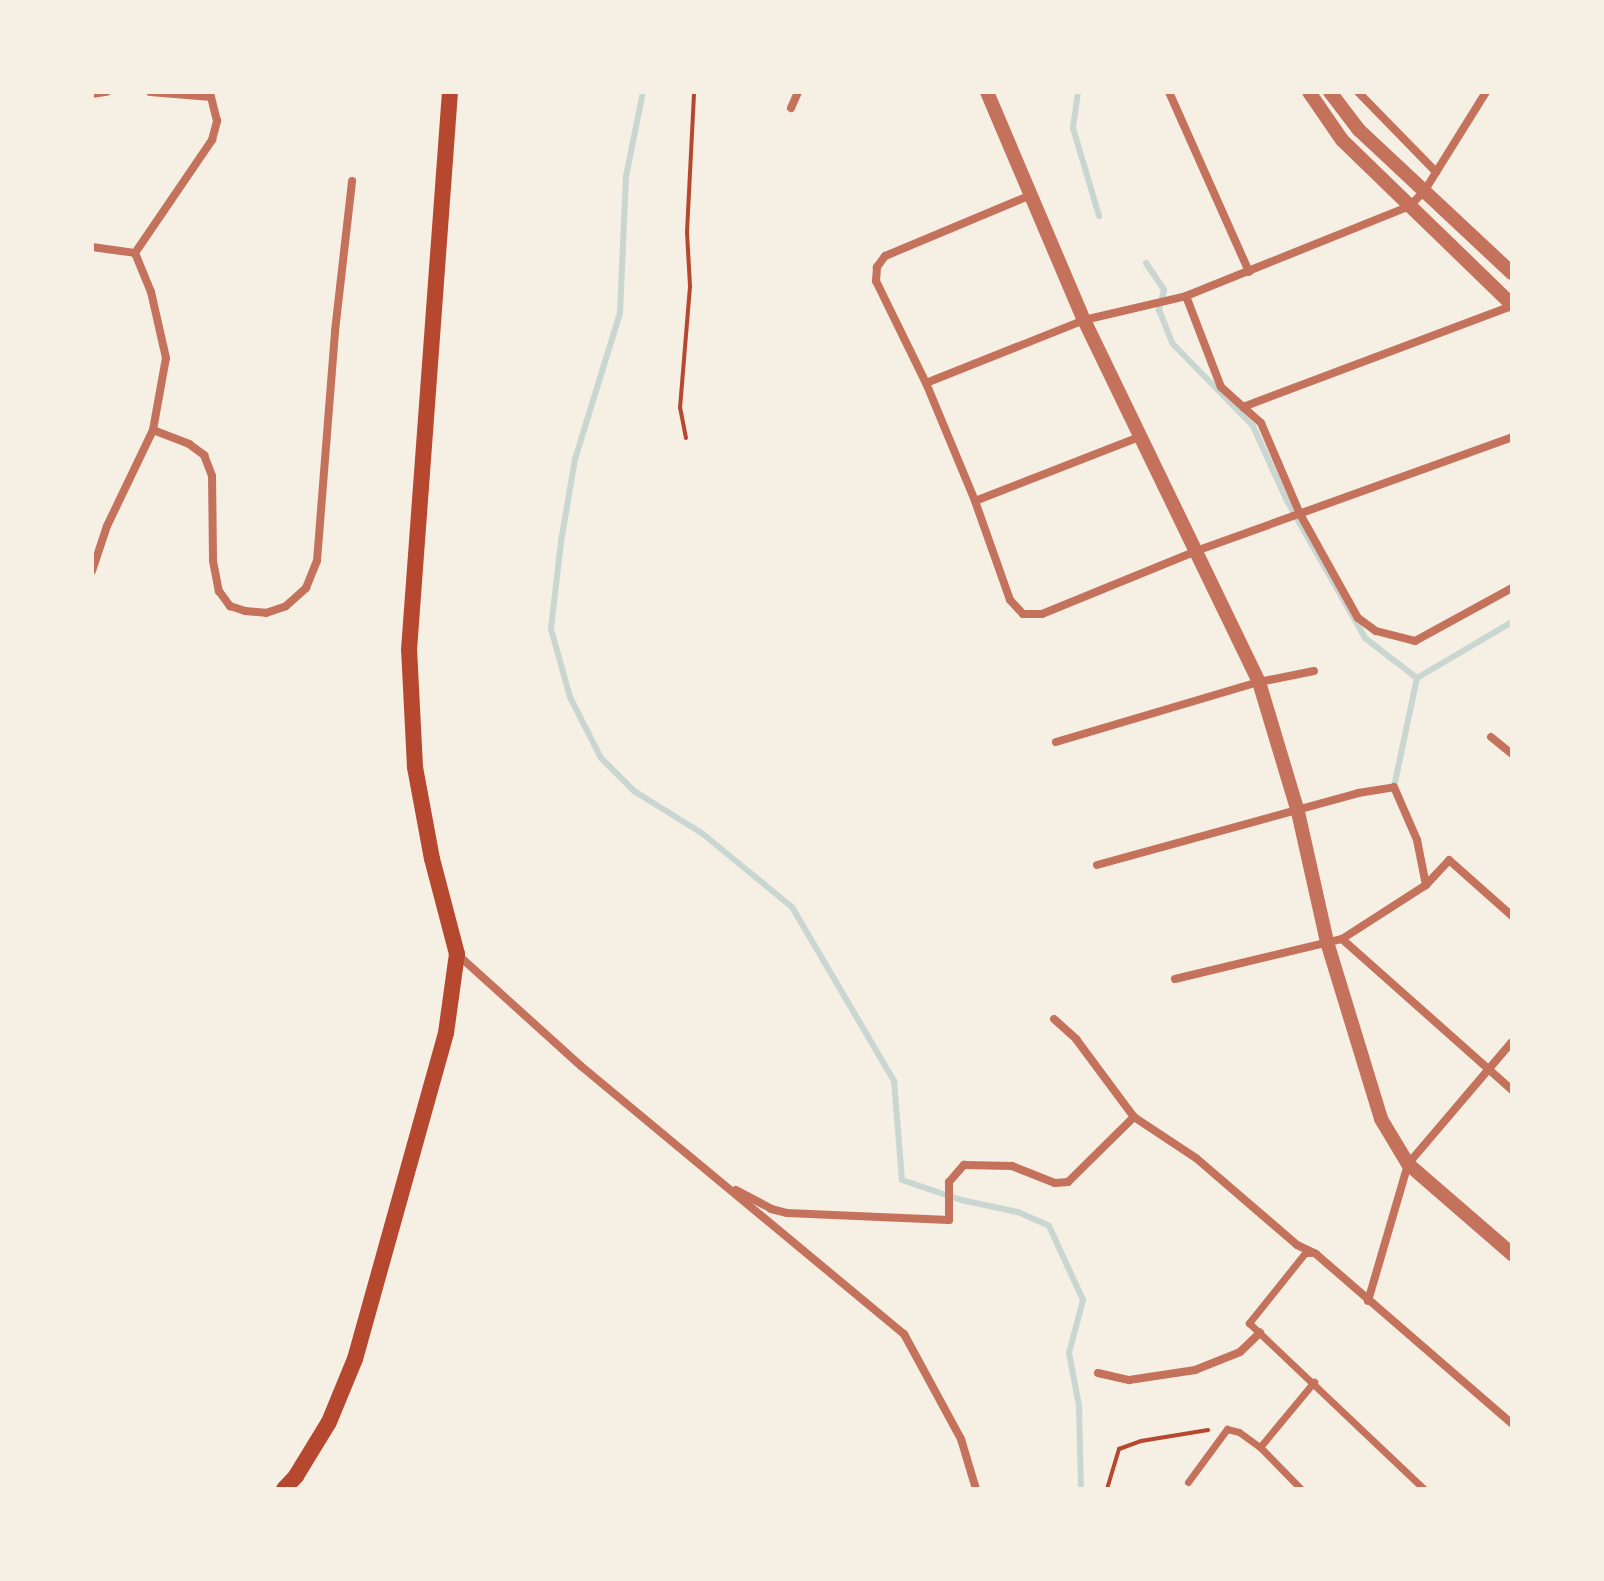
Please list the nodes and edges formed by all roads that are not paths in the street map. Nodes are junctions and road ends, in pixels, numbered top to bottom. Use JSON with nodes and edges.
{"nodes":[{"id":1,"x":107,"y":92,"type":"edge"},
{"id":2,"x":150,"y":92,"type":"edge"},
{"id":3,"x":450,"y":92,"type":"edge"},
{"id":4,"x":798,"y":92,"type":"edge"},
{"id":5,"x":987,"y":92,"type":"edge"},
{"id":6,"x":1169,"y":92,"type":"edge"},
{"id":7,"x":1309,"y":92,"type":"edge"},
{"id":8,"x":1330,"y":92,"type":"edge"},
{"id":9,"x":1358,"y":92,"type":"edge"},
{"id":10,"x":1486,"y":92,"type":"edge"},
{"id":11,"x":92,"y":94,"type":"edge"},
{"id":12,"x":791,"y":108,"type":"dead end"},
{"id":13,"x":1436,"y":172,"type":"junction"},
{"id":14,"x":352,"y":181,"type":"dead end"},
{"id":15,"x":1425,"y":190,"type":"junction"},
{"id":16,"x":1031,"y":195,"type":"junction"},
{"id":17,"x":1410,"y":206,"type":"junction"},
{"id":18,"x":92,"y":247,"type":"edge"},
{"id":19,"x":135,"y":253,"type":"junction"},
{"id":20,"x":1249,"y":272,"type":"junction"},
{"id":21,"x":1512,"y":273,"type":"edge"},
{"id":22,"x":1181,"y":297,"type":"junction"},
{"id":23,"x":1512,"y":306,"type":"edge"},
{"id":24,"x":1084,"y":320,"type":"junction"},
{"id":25,"x":926,"y":383,"type":"junction"},
{"id":26,"x":1243,"y":407,"type":"junction"},
{"id":27,"x":153,"y":430,"type":"junction"},
{"id":28,"x":1143,"y":436,"type":"junction"},
{"id":29,"x":1512,"y":437,"type":"edge"},
{"id":30,"x":975,"y":501,"type":"junction"},
{"id":31,"x":1299,"y":514,"type":"junction"},
{"id":32,"x":1196,"y":551,"type":"junction"},
{"id":33,"x":92,"y":571,"type":"edge"},
{"id":34,"x":1512,"y":588,"type":"edge"},
{"id":35,"x":1314,"y":671,"type":"dead end"},
{"id":36,"x":1259,"y":682,"type":"junction"},
{"id":37,"x":1491,"y":737,"type":"dead end"},
{"id":38,"x":1056,"y":742,"type":"dead end"},
{"id":39,"x":1512,"y":754,"type":"edge"},
{"id":40,"x":1298,"y":812,"type":"junction"},
{"id":41,"x":1097,"y":865,"type":"dead end"},
{"id":42,"x":1426,"y":885,"type":"junction"},
{"id":43,"x":1512,"y":916,"type":"edge"},
{"id":44,"x":1334,"y":940,"type":"junction"},
{"id":45,"x":457,"y":954,"type":"junction"},
{"id":46,"x":1175,"y":979,"type":"dead end"},
{"id":47,"x":1054,"y":1019,"type":"dead end"},
{"id":48,"x":1512,"y":1042,"type":"edge"},
{"id":49,"x":1488,"y":1070,"type":"junction"},
{"id":50,"x":1512,"y":1090,"type":"edge"},
{"id":51,"x":1134,"y":1117,"type":"junction"},
{"id":52,"x":1408,"y":1164,"type":"junction"},
{"id":53,"x":718,"y":1180,"type":"junction"},
{"id":54,"x":1310,"y":1253,"type":"junction"},
{"id":55,"x":1512,"y":1254,"type":"edge"},
{"id":56,"x":1368,"y":1301,"type":"junction"},
{"id":57,"x":1260,"y":1333,"type":"junction"},
{"id":58,"x":1098,"y":1373,"type":"dead end"},
{"id":59,"x":1314,"y":1382,"type":"junction"},
{"id":60,"x":1512,"y":1424,"type":"edge"},
{"id":61,"x":1260,"y":1447,"type":"junction"},
{"id":62,"x":1188,"y":1482,"type":"dead end"},
{"id":63,"x":284,"y":1489,"type":"edge"},
{"id":64,"x":976,"y":1489,"type":"edge"},
{"id":65,"x":1301,"y":1489,"type":"edge"},
{"id":66,"x":1424,"y":1489,"type":"edge"}],
"edges":[{"from":1,"to":11,"type":"street"},
{"from":2,"to":19,"type":"street"},
{"from":3,"to":45,"type":"main road"},
{"from":4,"to":12,"type":"street"},
{"from":5,"to":16,"type":"street"},
{"from":6,"to":20,"type":"street"},
{"from":7,"to":17,"type":"street"},
{"from":8,"to":15,"type":"street"},
{"from":9,"to":13,"type":"street"},
{"from":10,"to":13,"type":"street"},
{"from":13,"to":15,"type":"street"},
{"from":14,"to":27,"type":"street"},
{"from":15,"to":17,"type":"street"},
{"from":15,"to":21,"type":"street"},
{"from":16,"to":24,"type":"street"},
{"from":16,"to":25,"type":"street"},
{"from":17,"to":20,"type":"street"},
{"from":17,"to":23,"type":"street"},
{"from":18,"to":19,"type":"street"},
{"from":19,"to":27,"type":"street"},
{"from":20,"to":22,"type":"street"},
{"from":22,"to":24,"type":"street"},
{"from":22,"to":26,"type":"street"},
{"from":23,"to":26,"type":"street"},
{"from":24,"to":25,"type":"street"},
{"from":24,"to":28,"type":"street"},
{"from":25,"to":30,"type":"street"},
{"from":26,"to":31,"type":"street"},
{"from":27,"to":33,"type":"street"},
{"from":28,"to":30,"type":"street"},
{"from":28,"to":32,"type":"street"},
{"from":29,"to":31,"type":"street"},
{"from":30,"to":32,"type":"street"},
{"from":31,"to":32,"type":"street"},
{"from":31,"to":34,"type":"street"},
{"from":32,"to":36,"type":"street"},
{"from":35,"to":36,"type":"street"},
{"from":36,"to":38,"type":"street"},
{"from":36,"to":40,"type":"street"},
{"from":37,"to":39,"type":"street"},
{"from":40,"to":41,"type":"street"},
{"from":40,"to":42,"type":"street"},
{"from":40,"to":44,"type":"street"},
{"from":42,"to":43,"type":"street"},
{"from":42,"to":44,"type":"street"},
{"from":44,"to":46,"type":"street"},
{"from":44,"to":49,"type":"street"},
{"from":44,"to":52,"type":"street"},
{"from":45,"to":53,"type":"street"},
{"from":45,"to":63,"type":"main road"},
{"from":47,"to":51,"type":"street"},
{"from":48,"to":49,"type":"street"},
{"from":49,"to":50,"type":"street"},
{"from":49,"to":52,"type":"street"},
{"from":51,"to":53,"type":"street"},
{"from":51,"to":54,"type":"street"},
{"from":52,"to":55,"type":"street"},
{"from":52,"to":56,"type":"street"},
{"from":53,"to":64,"type":"street"},
{"from":54,"to":56,"type":"street"},
{"from":54,"to":57,"type":"street"},
{"from":56,"to":60,"type":"street"},
{"from":57,"to":58,"type":"street"},
{"from":57,"to":59,"type":"street"},
{"from":59,"to":61,"type":"street"},
{"from":59,"to":66,"type":"street"},
{"from":61,"to":62,"type":"street"},
{"from":61,"to":65,"type":"street"}]}
